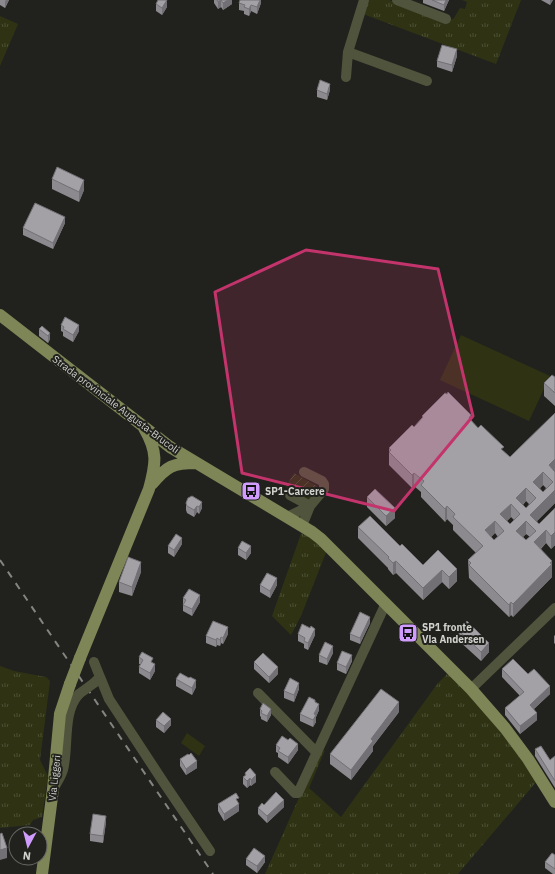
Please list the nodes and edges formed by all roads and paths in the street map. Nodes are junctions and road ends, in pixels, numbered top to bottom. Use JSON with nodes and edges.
{"nodes":[{"id":1,"x":364,"y":0,"type":"edge"},
{"id":2,"x":397,"y":0,"type":"edge"},
{"id":3,"x":446,"y":19,"type":"dead end"},
{"id":4,"x":348,"y":52,"type":"junction"},
{"id":5,"x":346,"y":77,"type":"dead end"},
{"id":6,"x":427,"y":81,"type":"dead end"},
{"id":7,"x":0,"y":315,"type":"edge"},
{"id":8,"x":142,"y":426,"type":"junction"},
{"id":9,"x":170,"y":447,"type":"junction"},
{"id":10,"x":196,"y":463,"type":"junction"},
{"id":11,"x":159,"y":468,"type":"junction"},
{"id":12,"x":304,"y":472,"type":"dead end"},
{"id":13,"x":290,"y":495,"type":"dead end"},
{"id":14,"x":310,"y":506,"type":"junction"},
{"id":15,"x":287,"y":517,"type":"junction"},
{"id":16,"x":302,"y":526,"type":"junction"},
{"id":17,"x":386,"y":603,"type":"junction"},
{"id":18,"x":555,"y":608,"type":"edge"},
{"id":19,"x":94,"y":662,"type":"dead end"},
{"id":20,"x":97,"y":680,"type":"junction"},
{"id":21,"x":471,"y":689,"type":"junction"},
{"id":22,"x":258,"y":693,"type":"dead end"},
{"id":23,"x":317,"y":753,"type":"junction"},
{"id":24,"x":275,"y":772,"type":"dead end"},
{"id":25,"x":53,"y":789,"type":"junction"},
{"id":26,"x":555,"y":802,"type":"edge"},
{"id":27,"x":210,"y":851,"type":"dead end"},
{"id":28,"x":42,"y":874,"type":"edge"}],
"edges":[{"from":1,"to":4,"type":"street"},
{"from":2,"to":3,"type":"street"},
{"from":4,"to":5,"type":"street"},
{"from":4,"to":6,"type":"street"},
{"from":7,"to":8,"type":"main road","name":"Strada provinciale Augusta-Brucoli"},
{"from":8,"to":9,"type":"main road","name":"Strada provinciale Augusta-Brucoli"},
{"from":8,"to":11,"type":"main road"},
{"from":9,"to":10,"type":"main road","name":"Strada provinciale Augusta-Brucoli"},
{"from":9,"to":11,"type":"main road"},
{"from":10,"to":11,"type":"main road"},
{"from":10,"to":15,"type":"main road","name":"Strada provinciale Augusta-Brucoli"},
{"from":11,"to":25,"type":"main road","name":"Via Liggeri","bridge":true},
{"from":12,"to":14,"type":"street"},
{"from":13,"to":14,"type":"street"},
{"from":14,"to":15,"type":"street"},
{"from":14,"to":16,"type":"street"},
{"from":15,"to":16,"type":"main road","name":"Strada provinciale Augusta-Brucoli"},
{"from":16,"to":17,"type":"main road","name":"Strada provinciale Augusta-Brucoli"},
{"from":17,"to":21,"type":"main road","name":"Strada provinciale Augusta-Brucoli"},
{"from":17,"to":23,"type":"street"},
{"from":18,"to":21,"type":"street"},
{"from":19,"to":20,"type":"street"},
{"from":20,"to":25,"type":"street","bridge":true},
{"from":20,"to":27,"type":"street"},
{"from":21,"to":26,"type":"main road","name":"Strada provinciale Augusta-Brucoli"},
{"from":22,"to":23,"type":"street"},
{"from":23,"to":24,"type":"street"},
{"from":25,"to":28,"type":"main road","name":"Via Liggeri"}]}
